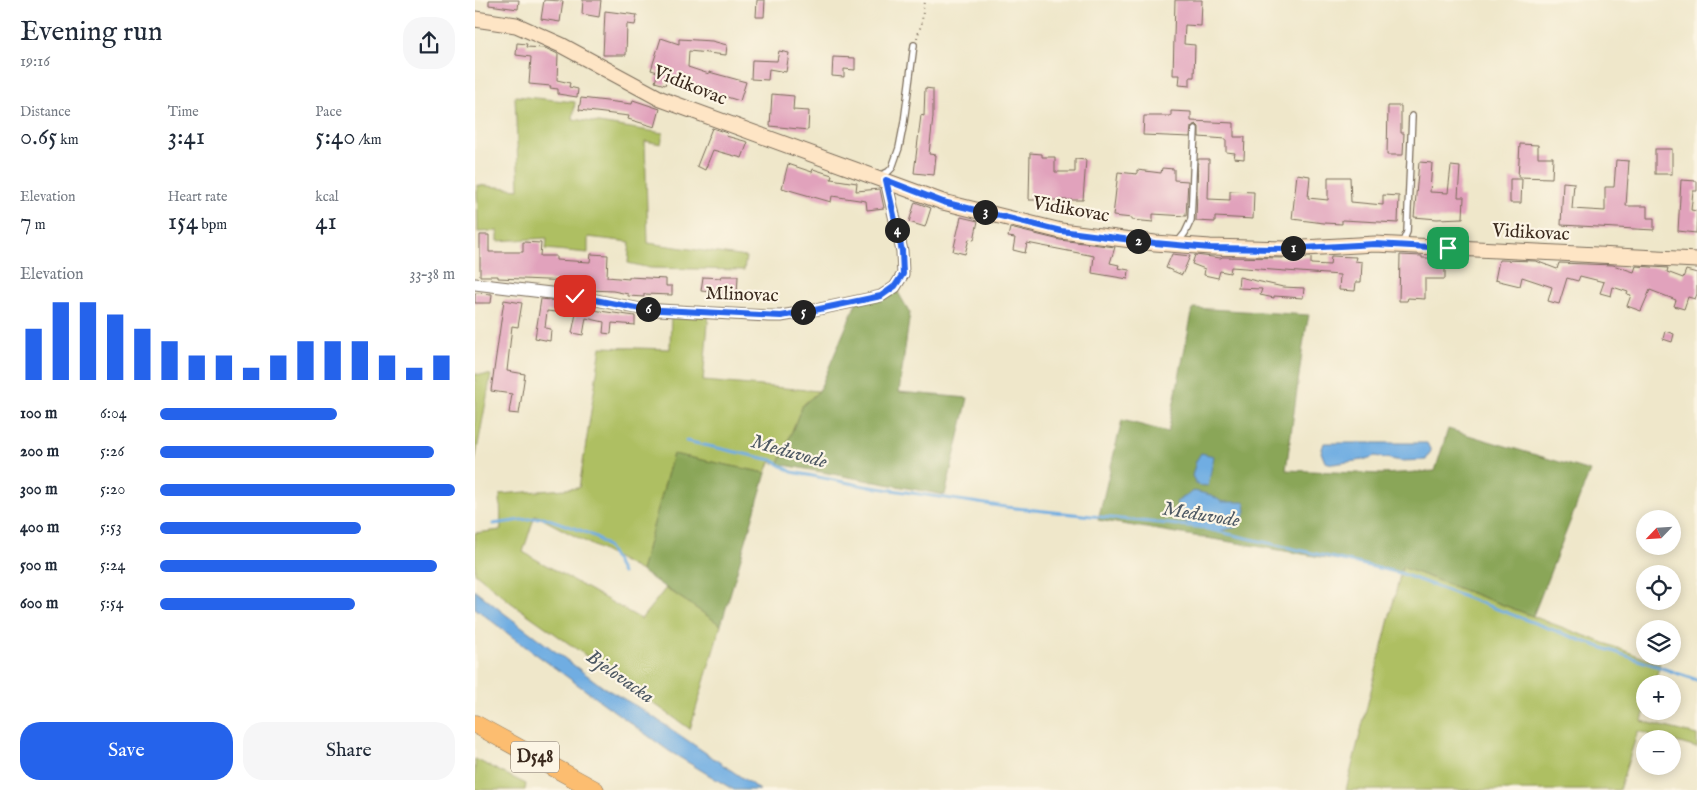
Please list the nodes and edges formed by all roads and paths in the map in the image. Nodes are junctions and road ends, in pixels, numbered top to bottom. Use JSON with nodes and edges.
{"nodes":[{"id":1,"x":924,"y":0,"type":"edge"},
{"id":2,"x":475,"y":19,"type":"edge"},
{"id":3,"x":913,"y":45,"type":"joint"},
{"id":4,"x":1412,"y":116,"type":"dead end"},
{"id":5,"x":1195,"y":129,"type":"dead end"},
{"id":6,"x":882,"y":179,"type":"junction"},
{"id":7,"x":1176,"y":245,"type":"junction"},
{"id":8,"x":1401,"y":246,"type":"junction"},
{"id":9,"x":1697,"y":260,"type":"edge"},
{"id":10,"x":475,"y":284,"type":"edge"},
{"id":11,"x":475,"y":724,"type":"edge"},
{"id":12,"x":595,"y":790,"type":"edge"}],
"edges":[{"from":1,"to":3,"type":"path"},
{"from":2,"to":6,"type":"street","name":"Vidikovac"},
{"from":3,"to":6,"type":"lane"},
{"from":4,"to":8,"type":"lane"},
{"from":5,"to":7,"type":"lane"},
{"from":6,"to":7,"type":"street","name":"Vidikovac"},
{"from":6,"to":10,"type":"street","name":"Mlinovac"},
{"from":7,"to":8,"type":"street","name":"Vidikovac"},
{"from":8,"to":9,"type":"street","name":"Vidikovac"},
{"from":11,"to":12,"type":"main road","number":"D548"}]}
